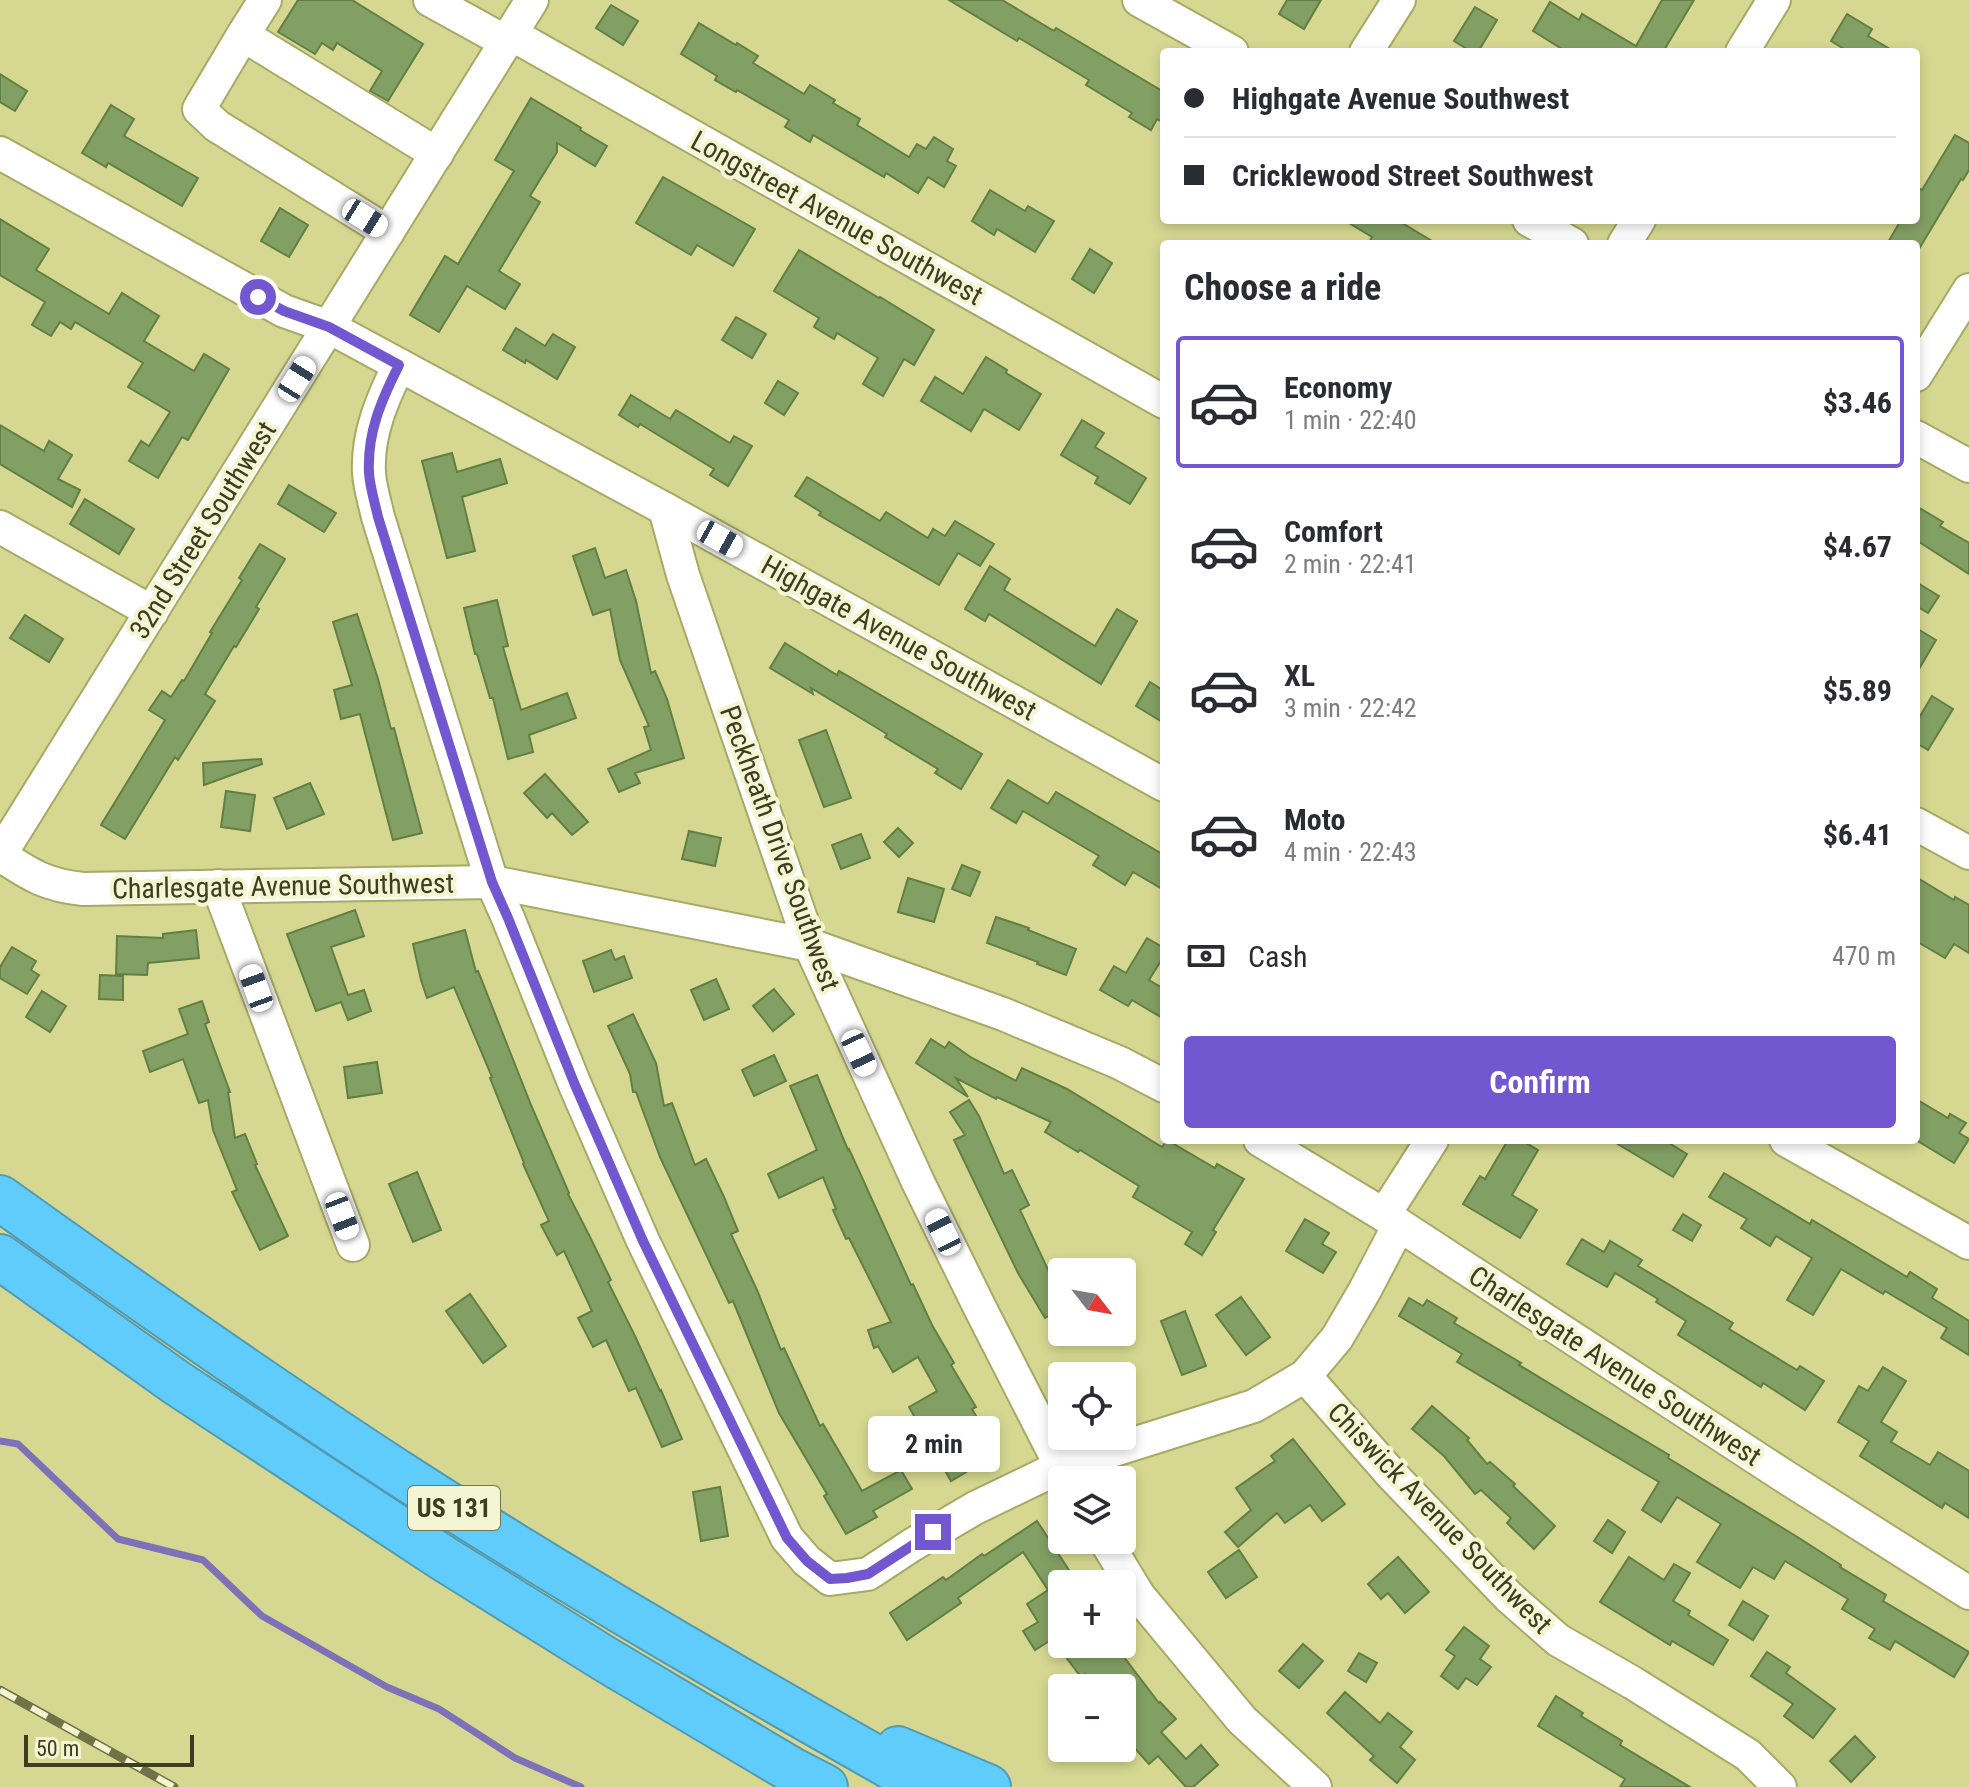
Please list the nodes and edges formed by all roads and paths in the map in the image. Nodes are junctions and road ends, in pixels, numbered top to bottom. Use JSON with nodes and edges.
{"nodes":[{"id":1,"x":265,"y":0,"type":"edge"},
{"id":2,"x":430,"y":0,"type":"edge"},
{"id":3,"x":532,"y":0,"type":"edge"},
{"id":4,"x":1139,"y":0,"type":"edge"},
{"id":5,"x":1399,"y":0,"type":"edge"},
{"id":6,"x":1774,"y":0,"type":"edge"},
{"id":7,"x":243,"y":35,"type":"junction"},
{"id":8,"x":508,"y":38,"type":"junction"},
{"id":9,"x":1225,"y":48,"type":"edge"},
{"id":10,"x":1369,"y":48,"type":"edge"},
{"id":11,"x":1744,"y":48,"type":"edge"},
{"id":12,"x":0,"y":153,"type":"edge"},
{"id":13,"x":437,"y":154,"type":"junction"},
{"id":14,"x":1536,"y":224,"type":"edge"},
{"id":15,"x":388,"y":232,"type":"junction"},
{"id":16,"x":1565,"y":240,"type":"edge"},
{"id":17,"x":1969,"y":290,"type":"edge"},
{"id":18,"x":329,"y":327,"type":"junction"},
{"id":19,"x":399,"y":365,"type":"junction"},
{"id":20,"x":1920,"y":369,"type":"edge"},
{"id":21,"x":1160,"y":400,"type":"edge"},
{"id":22,"x":1920,"y":439,"type":"edge"},
{"id":23,"x":1969,"y":466,"type":"edge"},
{"id":24,"x":665,"y":509,"type":"junction"},
{"id":25,"x":0,"y":527,"type":"edge"},
{"id":26,"x":152,"y":612,"type":"junction"},
{"id":27,"x":1160,"y":783,"type":"edge"},
{"id":28,"x":1920,"y":826,"type":"edge"},
{"id":29,"x":1969,"y":853,"type":"edge"},
{"id":30,"x":0,"y":855,"type":"edge"},
{"id":31,"x":492,"y":882,"type":"junction"},
{"id":32,"x":218,"y":886,"type":"junction"},
{"id":33,"x":810,"y":945,"type":"junction"},
{"id":34,"x":1160,"y":1084,"type":"edge"},
{"id":35,"x":1267,"y":1144,"type":"edge"},
{"id":36,"x":1430,"y":1144,"type":"edge"},
{"id":37,"x":1793,"y":1144,"type":"edge"},
{"id":38,"x":0,"y":1198,"type":"edge"},
{"id":39,"x":1392,"y":1220,"type":"junction"},
{"id":40,"x":1969,"y":1243,"type":"edge"},
{"id":41,"x":353,"y":1245,"type":"dead end"},
{"id":42,"x":0,"y":1257,"type":"edge"},
{"id":43,"x":1305,"y":1376,"type":"junction"},
{"id":44,"x":1060,"y":1466,"type":"edge"},
{"id":45,"x":1086,"y":1466,"type":"edge"},
{"id":46,"x":1048,"y":1480,"type":"edge"},
{"id":47,"x":1114,"y":1554,"type":"edge"},
{"id":48,"x":1969,"y":1593,"type":"edge"},
{"id":49,"x":766,"y":1696,"type":"junction"},
{"id":50,"x":825,"y":1787,"type":"edge"},
{"id":51,"x":927,"y":1787,"type":"edge"},
{"id":52,"x":988,"y":1787,"type":"edge"},
{"id":53,"x":1315,"y":1787,"type":"edge"},
{"id":54,"x":1780,"y":1787,"type":"edge"}],
"edges":[{"from":1,"to":7,"type":"street"},
{"from":2,"to":8,"type":"street","name":"Longstreet Avenue Southwest"},
{"from":3,"to":8,"type":"street","name":"32nd Street Southwest"},
{"from":4,"to":9,"type":"street"},
{"from":5,"to":10,"type":"street"},
{"from":6,"to":11,"type":"street"},
{"from":7,"to":13,"type":"street"},
{"from":7,"to":15,"type":"street"},
{"from":8,"to":13,"type":"street","name":"32nd Street Southwest"},
{"from":8,"to":21,"type":"street","name":"Longstreet Avenue Southwest"},
{"from":12,"to":18,"type":"street","name":"Highgate Avenue Southwest"},
{"from":13,"to":15,"type":"street","name":"32nd Street Southwest"},
{"from":14,"to":16,"type":"street"},
{"from":15,"to":18,"type":"street","name":"32nd Street Southwest"},
{"from":17,"to":20,"type":"street"},
{"from":18,"to":19,"type":"street","name":"Highgate Avenue Southwest"},
{"from":18,"to":26,"type":"street","name":"32nd Street Southwest"},
{"from":19,"to":24,"type":"street","name":"Highgate Avenue Southwest"},
{"from":19,"to":31,"type":"street"},
{"from":22,"to":23,"type":"street"},
{"from":24,"to":27,"type":"street","name":"Highgate Avenue Southwest"},
{"from":24,"to":33,"type":"street","name":"Peckheath Drive Southwest"},
{"from":25,"to":26,"type":"street"},
{"from":26,"to":30,"type":"street","name":"32nd Street Southwest"},
{"from":28,"to":29,"type":"street"},
{"from":30,"to":32,"type":"street","name":"Charlesgate Avenue Southwest"},
{"from":31,"to":32,"type":"street","name":"Charlesgate Avenue Southwest"},
{"from":31,"to":33,"type":"street","name":"Charlesgate Avenue Southwest"},
{"from":31,"to":46,"type":"street"},
{"from":32,"to":41,"type":"street"},
{"from":33,"to":34,"type":"street","name":"Charlesgate Avenue Southwest"},
{"from":33,"to":44,"type":"street","name":"Peckheath Drive Southwest"},
{"from":35,"to":39,"type":"street","name":"Charlesgate Avenue Southwest"},
{"from":36,"to":39,"type":"street"},
{"from":37,"to":40,"type":"street"},
{"from":38,"to":49,"type":"highway","number":"US 131"},
{"from":39,"to":43,"type":"street"},
{"from":39,"to":48,"type":"street","name":"Charlesgate Avenue Southwest"},
{"from":42,"to":50,"type":"highway","number":"US 131"},
{"from":43,"to":45,"type":"street"},
{"from":43,"to":54,"type":"street","name":"Chiswick Avenue Southwest"},
{"from":47,"to":53,"type":"street"},
{"from":49,"to":51,"type":"highway","number":"US 131"},
{"from":49,"to":52,"type":"highway"}]}
